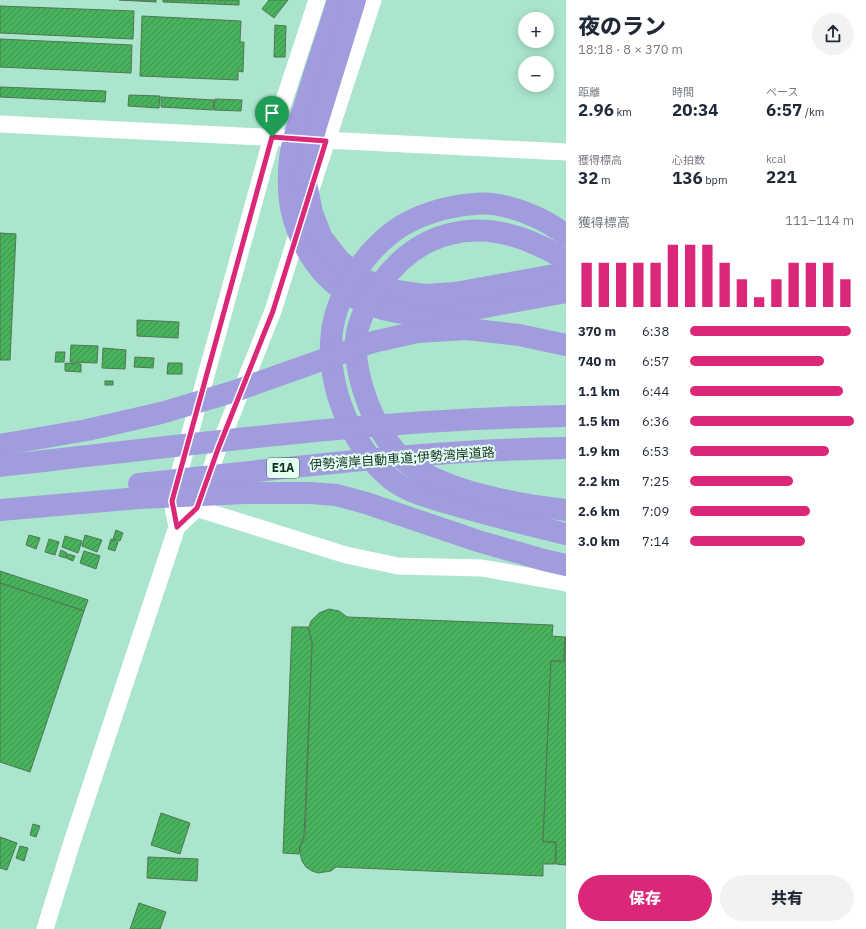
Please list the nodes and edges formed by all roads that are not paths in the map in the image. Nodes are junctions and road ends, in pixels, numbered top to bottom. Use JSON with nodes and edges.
{"nodes":[{"id":1,"x":317,"y":0,"type":"edge"},
{"id":2,"x":338,"y":0,"type":"edge"},
{"id":3,"x":355,"y":0,"type":"edge"},
{"id":4,"x":373,"y":0,"type":"edge"},
{"id":5,"x":0,"y":124,"type":"edge"},
{"id":6,"x":272,"y":137,"type":"junction"},
{"id":7,"x":326,"y":141,"type":"junction"},
{"id":8,"x":566,"y":152,"type":"edge"},
{"id":9,"x":566,"y":235,"type":"edge"},
{"id":10,"x":566,"y":260,"type":"edge"},
{"id":11,"x":566,"y":273,"type":"edge"},
{"id":12,"x":566,"y":292,"type":"edge"},
{"id":13,"x":566,"y":345,"type":"edge"},
{"id":14,"x":566,"y":416,"type":"edge"},
{"id":15,"x":0,"y":445,"type":"edge"},
{"id":16,"x":566,"y":448,"type":"edge"},
{"id":17,"x":0,"y":466,"type":"edge"},
{"id":18,"x":0,"y":499,"type":"edge"},
{"id":19,"x":172,"y":501,"type":"junction"},
{"id":20,"x":197,"y":508,"type":"junction"},
{"id":21,"x":0,"y":510,"type":"edge"},
{"id":22,"x":566,"y":510,"type":"edge"},
{"id":23,"x":177,"y":527,"type":"junction"},
{"id":24,"x":566,"y":534,"type":"edge"},
{"id":25,"x":566,"y":565,"type":"edge"},
{"id":26,"x":566,"y":583,"type":"edge"},
{"id":27,"x":45,"y":929,"type":"edge"}],
"edges":[{"from":1,"to":6,"type":"street"},
{"from":2,"to":12,"type":"highway"},
{"from":3,"to":11,"type":"highway"},
{"from":4,"to":7,"type":"street"},
{"from":5,"to":6,"type":"street"},
{"from":6,"to":7,"type":"street"},
{"from":6,"to":19,"type":"street"},
{"from":7,"to":8,"type":"street"},
{"from":7,"to":20,"type":"street"},
{"from":9,"to":24,"type":"highway"},
{"from":10,"to":22,"type":"highway"},
{"from":13,"to":15,"type":"highway"},
{"from":14,"to":17,"type":"highway"},
{"from":16,"to":18,"type":"highway","name":"伊勢湾岸自動車道;伊勢湾岸道路","number":"E1A"},
{"from":19,"to":20,"type":"street"},
{"from":19,"to":23,"type":"street"},
{"from":20,"to":23,"type":"street"},
{"from":20,"to":26,"type":"street"},
{"from":21,"to":25,"type":"highway"},
{"from":23,"to":27,"type":"street"}]}
